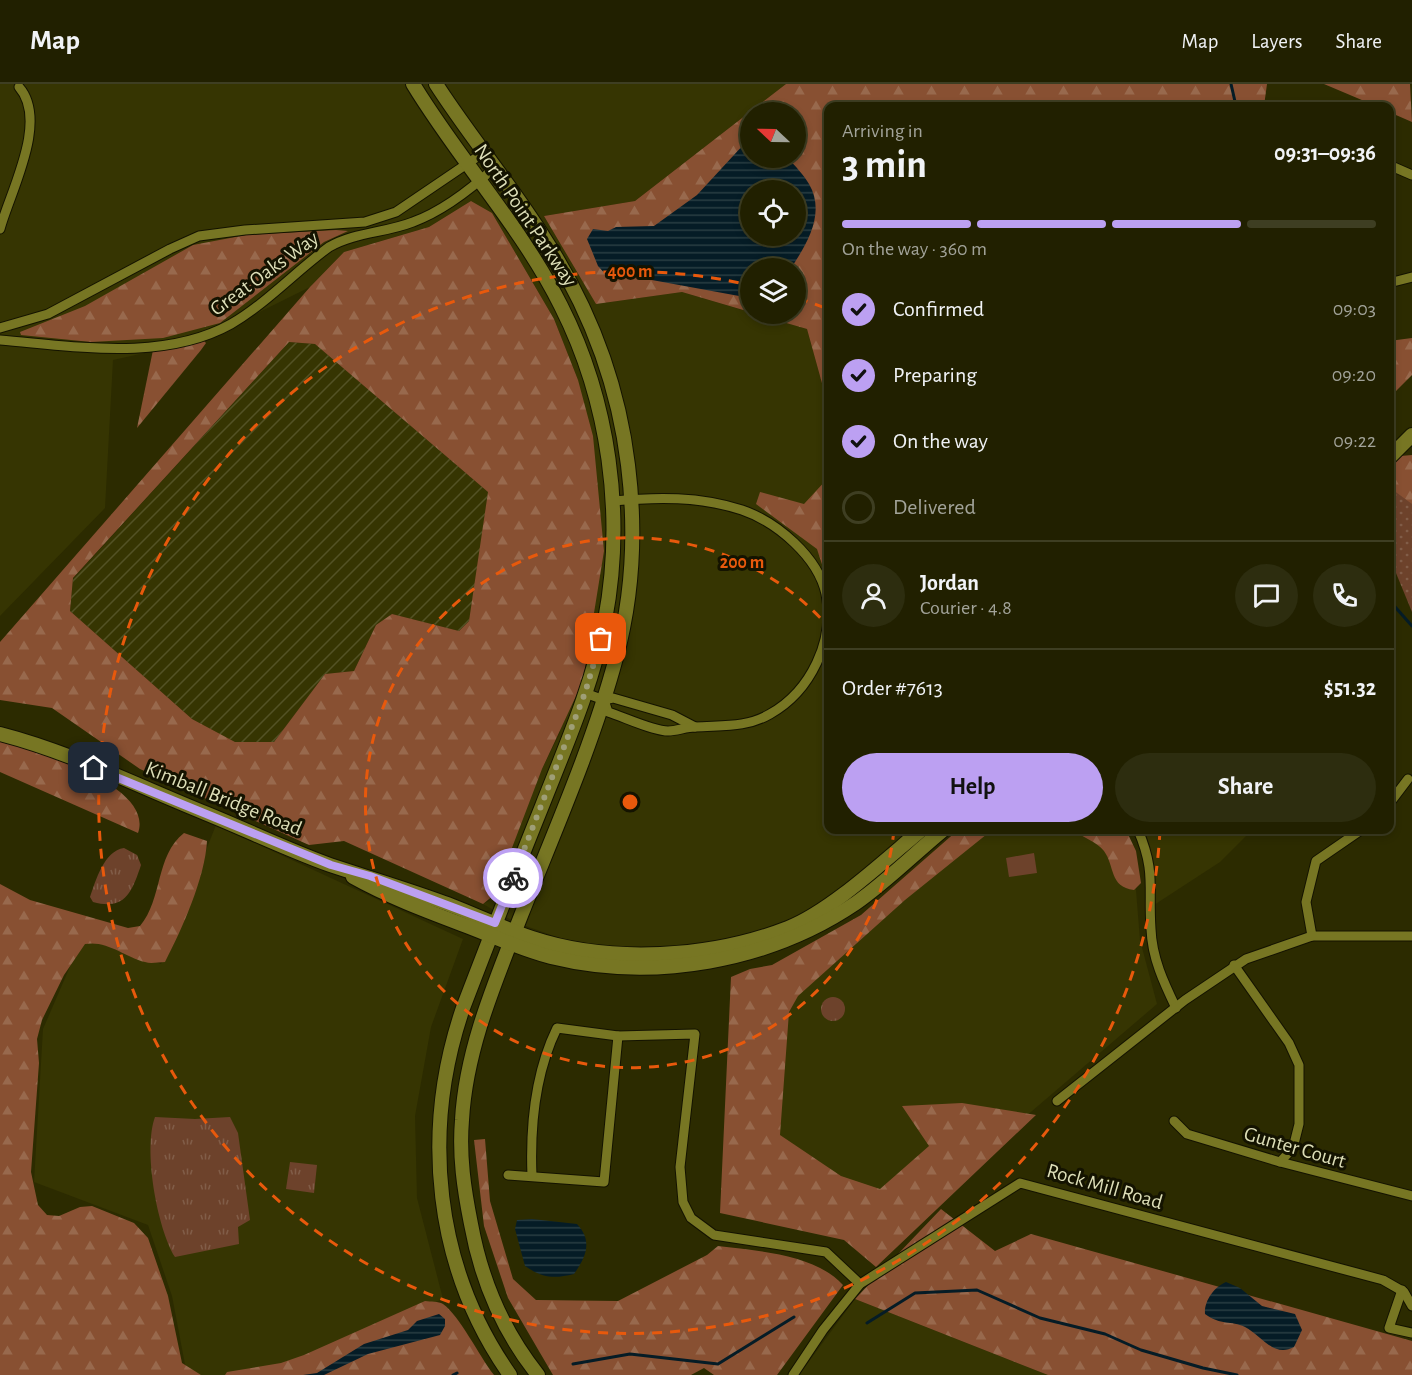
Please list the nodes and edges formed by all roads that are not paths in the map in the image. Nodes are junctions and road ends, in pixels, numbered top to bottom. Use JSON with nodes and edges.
{"nodes":[{"id":1,"x":413,"y":84,"type":"edge"},
{"id":2,"x":436,"y":84,"type":"edge"},
{"id":3,"x":19,"y":87,"type":"dead end"},
{"id":4,"x":483,"y":153,"type":"junction"},
{"id":5,"x":468,"y":165,"type":"junction"},
{"id":6,"x":1394,"y":167,"type":"edge"},
{"id":7,"x":494,"y":168,"type":"junction"},
{"id":8,"x":1412,"y":175,"type":"edge"},
{"id":9,"x":480,"y":181,"type":"junction"},
{"id":10,"x":0,"y":229,"type":"edge"},
{"id":11,"x":1412,"y":277,"type":"edge"},
{"id":12,"x":1394,"y":282,"type":"edge"},
{"id":13,"x":0,"y":328,"type":"edge"},
{"id":14,"x":0,"y":340,"type":"edge"},
{"id":15,"x":1412,"y":435,"type":"edge"},
{"id":16,"x":1394,"y":454,"type":"edge"},
{"id":17,"x":632,"y":499,"type":"junction"},
{"id":18,"x":612,"y":501,"type":"junction"},
{"id":19,"x":824,"y":590,"type":"edge"},
{"id":20,"x":824,"y":646,"type":"edge"},
{"id":21,"x":585,"y":693,"type":"junction"},
{"id":22,"x":604,"y":700,"type":"junction"},
{"id":23,"x":694,"y":727,"type":"junction"},
{"id":24,"x":0,"y":734,"type":"edge"},
{"id":25,"x":1408,"y":780,"type":"dead end"},
{"id":26,"x":1394,"y":798,"type":"edge"},
{"id":27,"x":916,"y":834,"type":"edge"},
{"id":28,"x":938,"y":834,"type":"edge"},
{"id":29,"x":1140,"y":834,"type":"edge"},
{"id":30,"x":1355,"y":834,"type":"edge"},
{"id":31,"x":493,"y":929,"type":"junction"},
{"id":32,"x":1312,"y":936,"type":"junction"},
{"id":33,"x":513,"y":938,"type":"junction"},
{"id":34,"x":1411,"y":940,"type":"edge"},
{"id":35,"x":1234,"y":965,"type":"junction"},
{"id":36,"x":1176,"y":1008,"type":"junction"},
{"id":37,"x":618,"y":1036,"type":"junction"},
{"id":38,"x":1057,"y":1101,"type":"dead end"},
{"id":39,"x":1174,"y":1121,"type":"dead end"},
{"id":40,"x":1280,"y":1162,"type":"junction"},
{"id":41,"x":439,"y":1173,"type":"junction"},
{"id":42,"x":461,"y":1173,"type":"junction"},
{"id":43,"x":508,"y":1175,"type":"dead end"},
{"id":44,"x":532,"y":1176,"type":"junction"},
{"id":45,"x":1412,"y":1196,"type":"edge"},
{"id":46,"x":860,"y":1284,"type":"junction"},
{"id":47,"x":1402,"y":1290,"type":"junction"},
{"id":48,"x":1412,"y":1306,"type":"edge"},
{"id":49,"x":1412,"y":1333,"type":"edge"},
{"id":50,"x":510,"y":1375,"type":"edge"},
{"id":51,"x":538,"y":1375,"type":"edge"},
{"id":52,"x":793,"y":1375,"type":"edge"}],
"edges":[{"from":1,"to":5,"type":"street","name":"North Point Parkway"},
{"from":2,"to":4,"type":"street","name":"North Point Parkway"},
{"from":3,"to":10,"type":"street"},
{"from":4,"to":5,"type":"street","name":"Great Oaks Way"},
{"from":4,"to":7,"type":"street","name":"North Point Parkway"},
{"from":5,"to":9,"type":"street","name":"North Point Parkway"},
{"from":5,"to":13,"type":"street","name":"Great Oaks Way"},
{"from":6,"to":8,"type":"street"},
{"from":7,"to":9,"type":"street","name":"Great Oaks Way"},
{"from":7,"to":17,"type":"street","name":"North Point Parkway"},
{"from":9,"to":14,"type":"street","name":"Great Oaks Way"},
{"from":9,"to":18,"type":"street","name":"North Point Parkway"},
{"from":11,"to":12,"type":"street"},
{"from":15,"to":16,"type":"street"},
{"from":17,"to":18,"type":"street"},
{"from":17,"to":19,"type":"street"},
{"from":17,"to":22,"type":"street","name":"North Point Parkway"},
{"from":18,"to":21,"type":"street","name":"North Point Parkway"},
{"from":20,"to":23,"type":"street"},
{"from":21,"to":22,"type":"street"},
{"from":21,"to":31,"type":"street","name":"North Point Parkway"},
{"from":22,"to":23,"type":"street"},
{"from":22,"to":23,"type":"street"},
{"from":22,"to":33,"type":"street","name":"North Point Parkway"},
{"from":24,"to":31,"type":"street","name":"Kimball Bridge Road"},
{"from":25,"to":26,"type":"street"},
{"from":27,"to":33,"type":"street","name":"Kimball Bridge Road"},
{"from":28,"to":33,"type":"street","name":"Kimball Bridge Road"},
{"from":29,"to":36,"type":"street"},
{"from":30,"to":32,"type":"street"},
{"from":31,"to":33,"type":"street","name":"Kimball Bridge Road"},
{"from":31,"to":41,"type":"street","name":"North Point Parkway"},
{"from":32,"to":34,"type":"street"},
{"from":32,"to":35,"type":"street"},
{"from":33,"to":42,"type":"street","name":"North Point Parkway"},
{"from":35,"to":36,"type":"street"},
{"from":35,"to":40,"type":"street"},
{"from":36,"to":38,"type":"street"},
{"from":37,"to":44,"type":"street"},
{"from":37,"to":44,"type":"street"},
{"from":37,"to":46,"type":"street"},
{"from":39,"to":40,"type":"street","name":"Gunter Court"},
{"from":40,"to":45,"type":"street","name":"Gunter Court"},
{"from":41,"to":42,"type":"street"},
{"from":41,"to":50,"type":"street","name":"North Point Parkway"},
{"from":42,"to":51,"type":"street","name":"North Point Parkway"},
{"from":43,"to":44,"type":"street"},
{"from":46,"to":47,"type":"street","name":"Rock Mill Road"},
{"from":46,"to":52,"type":"street","name":"Rock Mill Road"},
{"from":47,"to":48,"type":"street"},
{"from":47,"to":49,"type":"street"}]}
